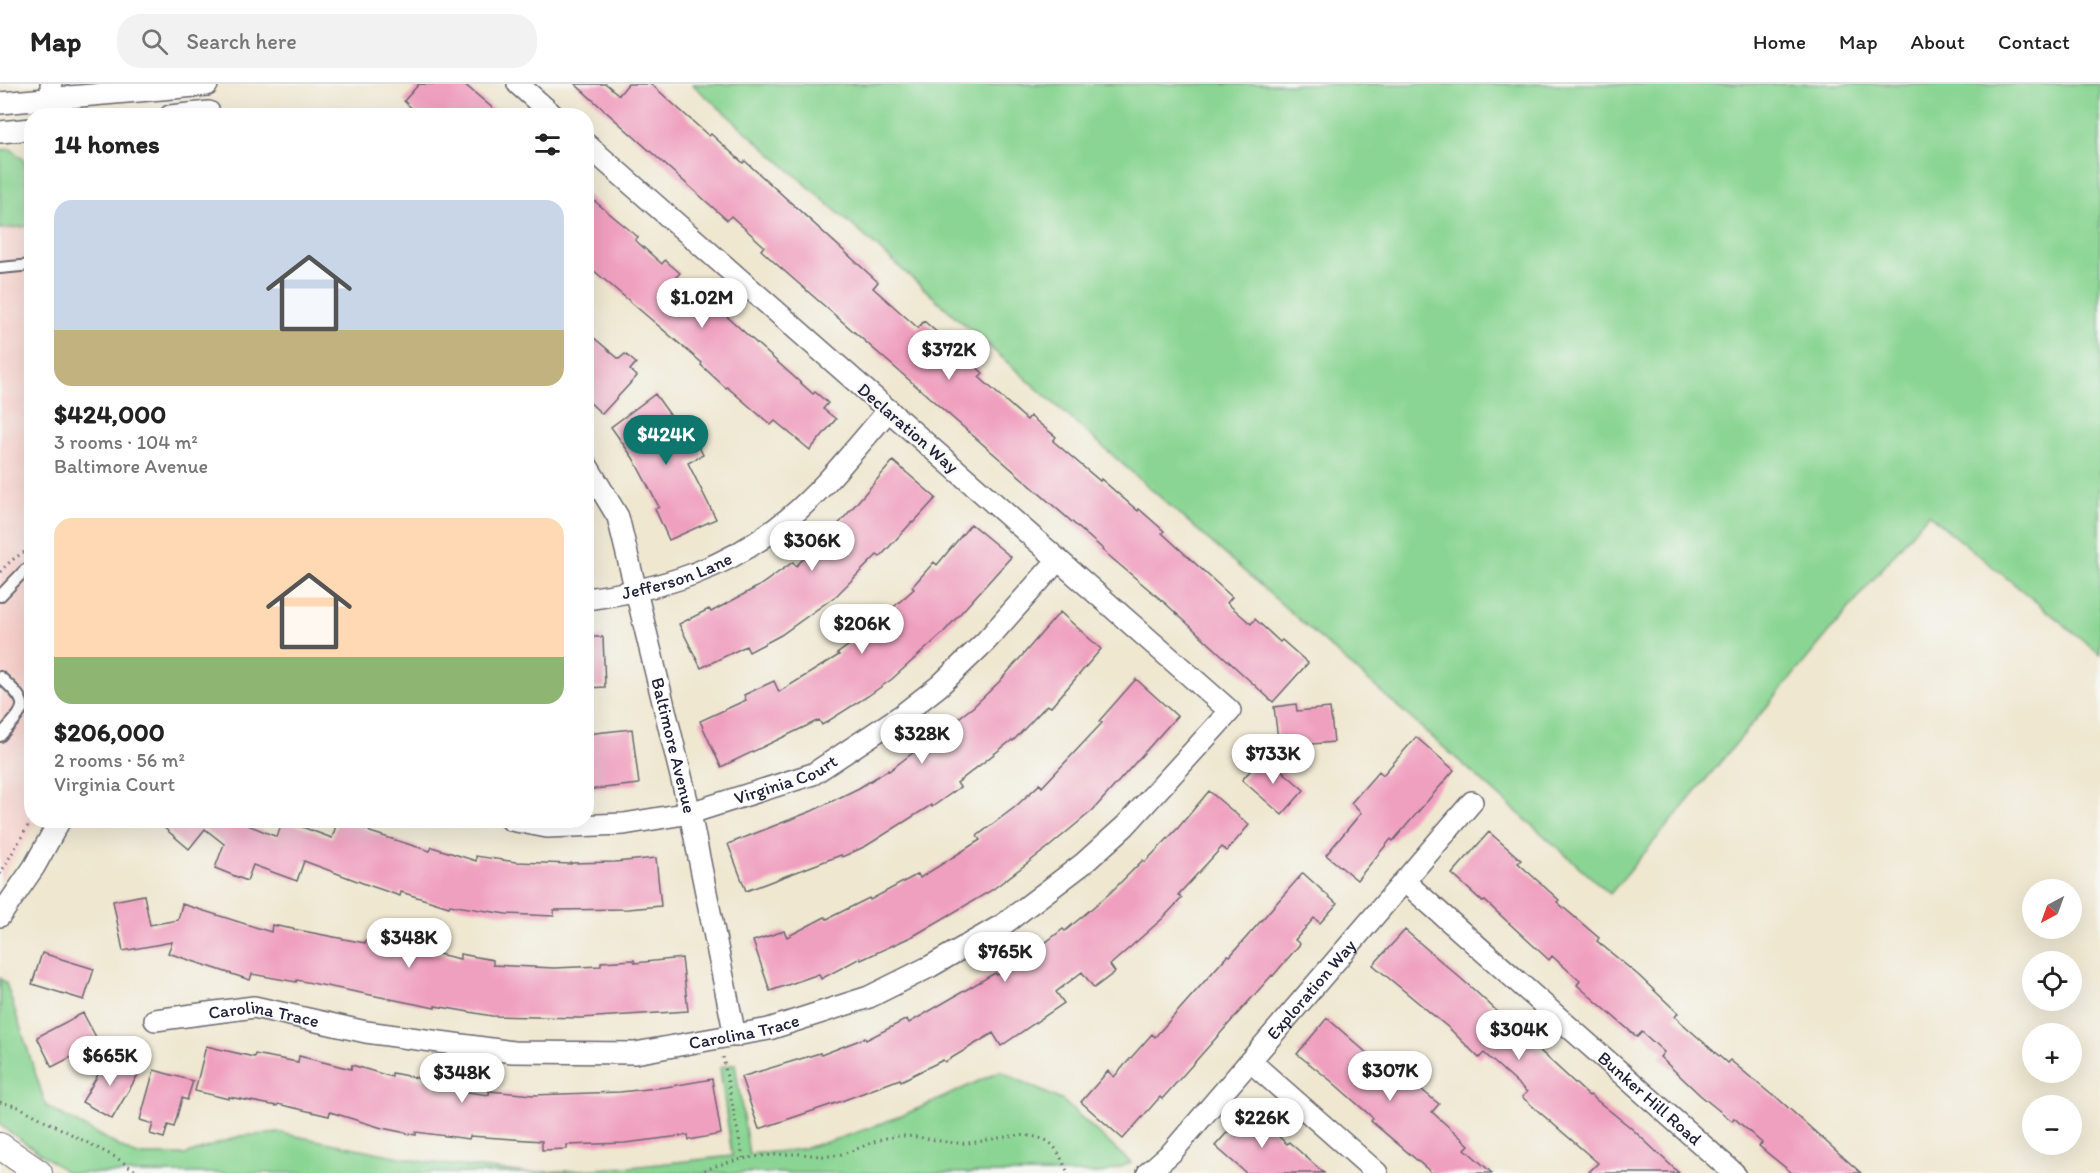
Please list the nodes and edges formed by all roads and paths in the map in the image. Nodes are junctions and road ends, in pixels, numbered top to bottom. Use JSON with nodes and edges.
{"nodes":[{"id":1,"x":518,"y":84,"type":"edge"},
{"id":2,"x":207,"y":85,"type":"edge"},
{"id":3,"x":53,"y":99,"type":"edge"},
{"id":4,"x":0,"y":103,"type":"edge"},
{"id":5,"x":209,"y":108,"type":"edge"},
{"id":6,"x":545,"y":108,"type":"edge"},
{"id":7,"x":0,"y":132,"type":"edge"},
{"id":8,"x":24,"y":137,"type":"edge"},
{"id":9,"x":594,"y":151,"type":"edge"},
{"id":10,"x":24,"y":266,"type":"edge"},
{"id":11,"x":0,"y":268,"type":"edge"},
{"id":12,"x":889,"y":410,"type":"junction"},
{"id":13,"x":594,"y":477,"type":"edge"},
{"id":14,"x":1058,"y":560,"type":"junction"},
{"id":15,"x":24,"y":571,"type":"edge"},
{"id":16,"x":636,"y":591,"type":"junction"},
{"id":17,"x":0,"y":596,"type":"edge"},
{"id":18,"x":594,"y":598,"type":"edge"},
{"id":19,"x":0,"y":677,"type":"edge"},
{"id":20,"x":1230,"y":711,"type":"joint"},
{"id":21,"x":0,"y":736,"type":"edge"},
{"id":22,"x":1472,"y":802,"type":"dead end"},
{"id":23,"x":690,"y":813,"type":"junction"},
{"id":24,"x":594,"y":825,"type":"edge"},
{"id":25,"x":27,"y":828,"type":"edge"},
{"id":26,"x":56,"y":828,"type":"edge"},
{"id":27,"x":0,"y":874,"type":"edge"},
{"id":28,"x":1404,"y":881,"type":"junction"},
{"id":29,"x":0,"y":916,"type":"edge"},
{"id":30,"x":155,"y":1020,"type":"dead end"},
{"id":31,"x":729,"y":1044,"type":"junction"},
{"id":32,"x":1250,"y":1061,"type":"junction"},
{"id":33,"x":0,"y":1102,"type":"edge"},
{"id":34,"x":0,"y":1146,"type":"edge"},
{"id":35,"x":743,"y":1158,"type":"junction"},
{"id":36,"x":39,"y":1173,"type":"edge"},
{"id":37,"x":139,"y":1173,"type":"edge"},
{"id":38,"x":699,"y":1173,"type":"edge"},
{"id":39,"x":1068,"y":1173,"type":"edge"},
{"id":40,"x":1148,"y":1173,"type":"edge"},
{"id":41,"x":1377,"y":1173,"type":"edge"},
{"id":42,"x":1734,"y":1173,"type":"edge"}],
"edges":[{"from":1,"to":6,"type":"street"},
{"from":2,"to":3,"type":"street"},
{"from":2,"to":5,"type":"street"},
{"from":3,"to":4,"type":"street"},
{"from":7,"to":8,"type":"street"},
{"from":9,"to":12,"type":"street","name":"Declaration Way"},
{"from":10,"to":11,"type":"lane"},
{"from":12,"to":14,"type":"street","name":"Declaration Way"},
{"from":12,"to":16,"type":"street","name":"Jefferson Lane"},
{"from":13,"to":16,"type":"street","name":"Baltimore Avenue"},
{"from":14,"to":20,"type":"street","name":"Declaration Way"},
{"from":14,"to":23,"type":"street","name":"Virginia Court"},
{"from":15,"to":17,"type":"lane"},
{"from":16,"to":18,"type":"street","name":"Jefferson Lane"},
{"from":16,"to":23,"type":"street","name":"Baltimore Avenue"},
{"from":19,"to":21,"type":"lane"},
{"from":20,"to":31,"type":"street","name":"Carolina Trace"},
{"from":22,"to":28,"type":"street","name":"Exploration Way"},
{"from":23,"to":24,"type":"street","name":"Virginia Court"},
{"from":23,"to":31,"type":"street","name":"Baltimore Avenue"},
{"from":25,"to":27,"type":"path"},
{"from":26,"to":29,"type":"street"},
{"from":28,"to":32,"type":"street","name":"Exploration Way"},
{"from":28,"to":42,"type":"street","name":"Bunker Hill Road"},
{"from":30,"to":31,"type":"street","name":"Carolina Trace"},
{"from":31,"to":35,"type":"path"},
{"from":32,"to":40,"type":"street","name":"Exploration Way"},
{"from":32,"to":41,"type":"street"},
{"from":33,"to":37,"type":"path"},
{"from":34,"to":36,"type":"street"},
{"from":35,"to":38,"type":"path"},
{"from":35,"to":39,"type":"path"}]}
